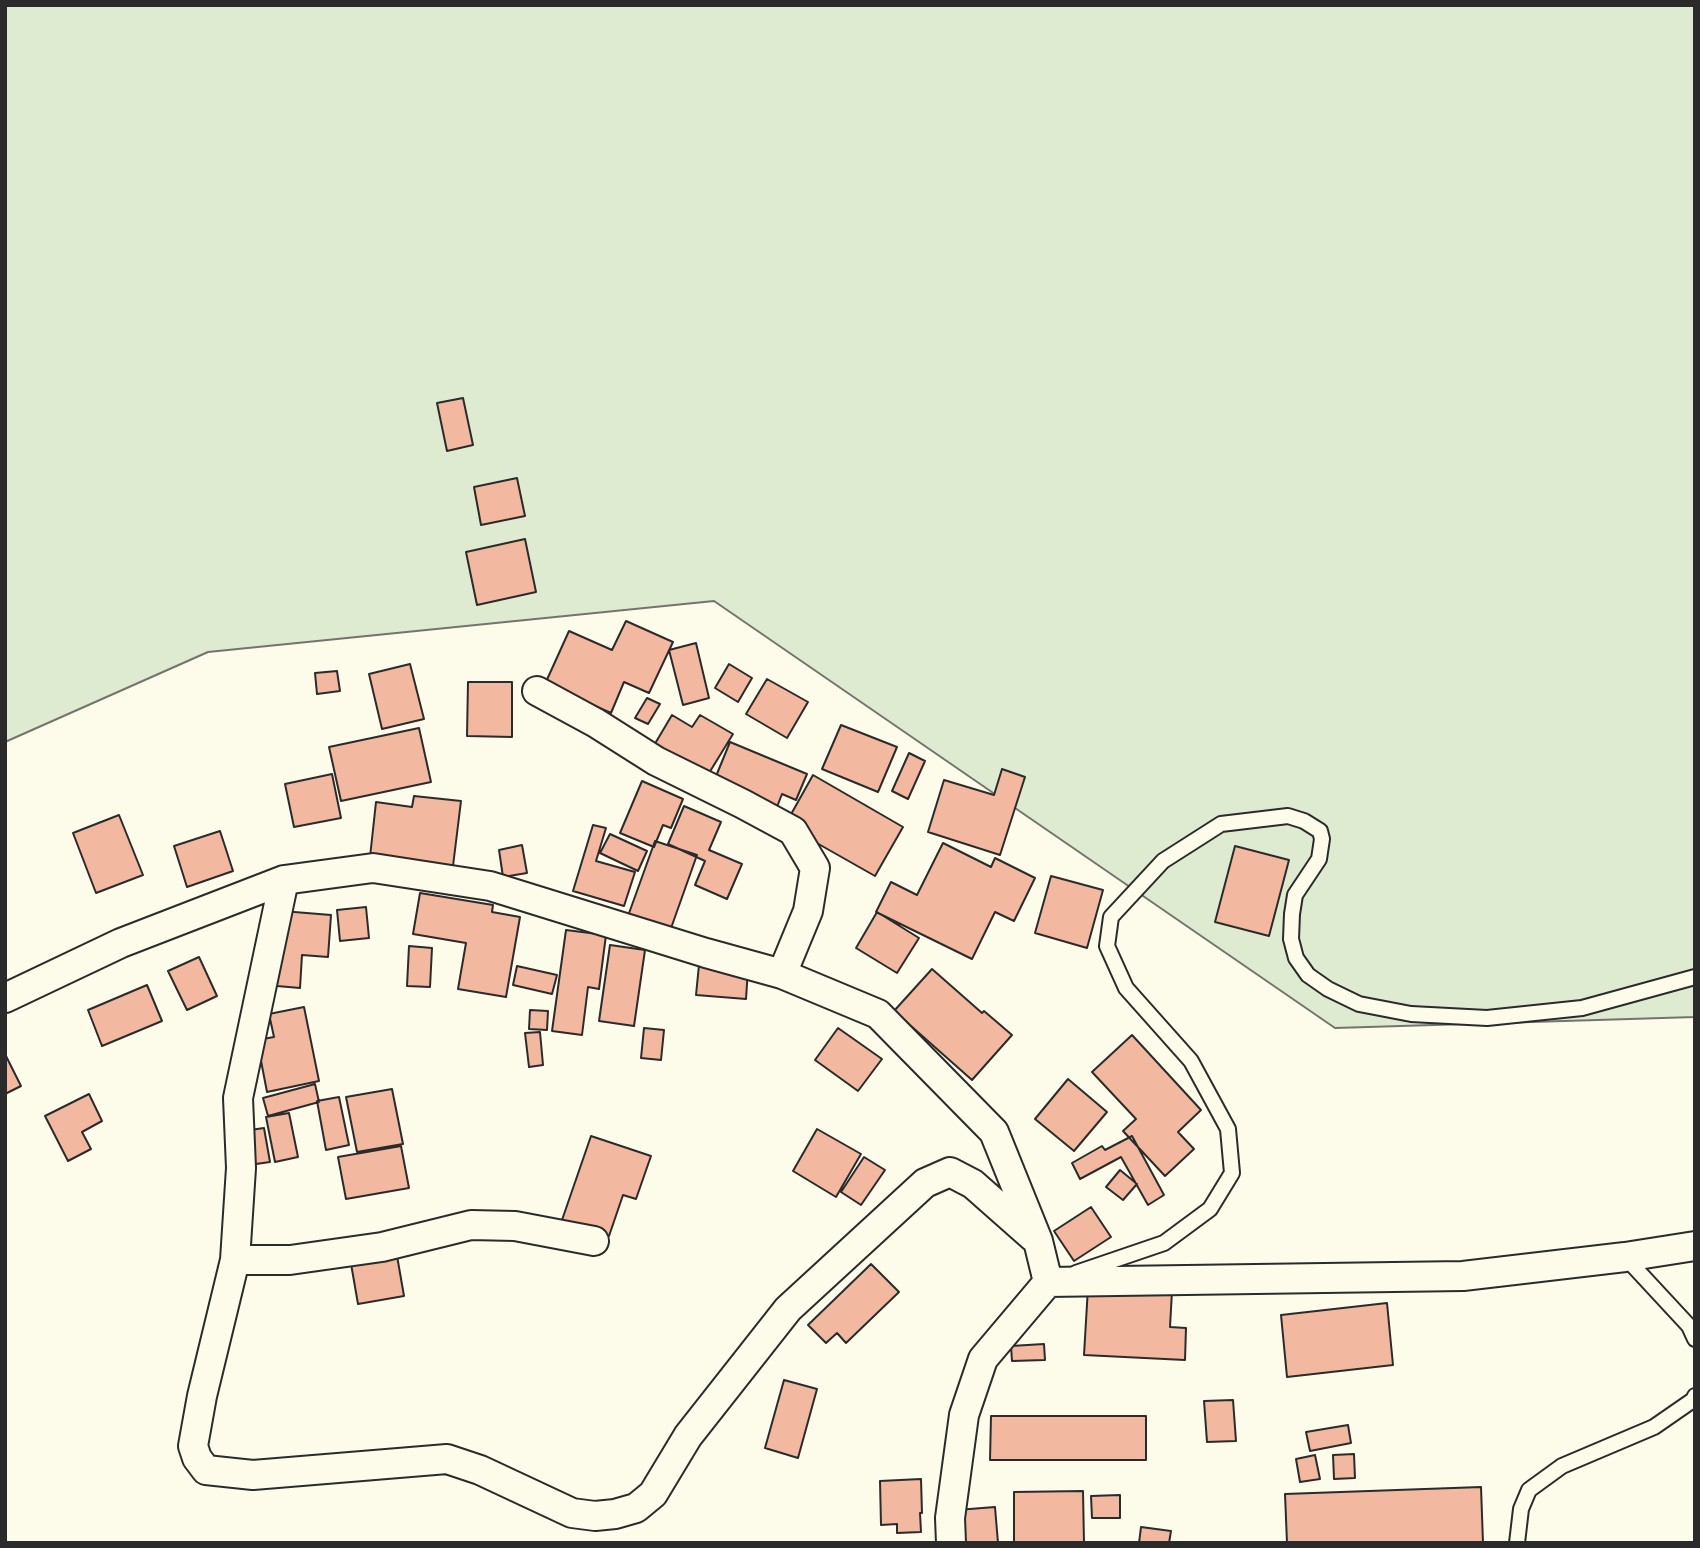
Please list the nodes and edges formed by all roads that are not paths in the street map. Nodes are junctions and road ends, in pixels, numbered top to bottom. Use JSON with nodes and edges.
{"nodes":[{"id":1,"x":537,"y":691,"type":"dead end"},
{"id":2,"x":284,"y":880,"type":"junction"},
{"id":3,"x":782,"y":974,"type":"junction"},
{"id":4,"x":1695,"y":977,"type":"edge"},
{"id":5,"x":5,"y":998,"type":"edge"},
{"id":6,"x":594,"y":1241,"type":"dead end"},
{"id":7,"x":1038,"y":1241,"type":"junction"},
{"id":8,"x":1695,"y":1246,"type":"edge"},
{"id":9,"x":1625,"y":1257,"type":"junction"},
{"id":10,"x":235,"y":1260,"type":"junction"},
{"id":11,"x":1048,"y":1282,"type":"junction"},
{"id":12,"x":1695,"y":1339,"type":"edge"},
{"id":13,"x":1695,"y":1396,"type":"edge"},
{"id":14,"x":951,"y":1543,"type":"edge"},
{"id":15,"x":1517,"y":1543,"type":"edge"}],
"edges":[{"from":1,"to":3,"type":"street"},
{"from":2,"to":3,"type":"street"},
{"from":2,"to":5,"type":"street"},
{"from":2,"to":10,"type":"street"},
{"from":3,"to":7,"type":"street"},
{"from":4,"to":11,"type":"lane"},
{"from":6,"to":10,"type":"street"},
{"from":7,"to":10,"type":"street"},
{"from":7,"to":11,"type":"street"},
{"from":8,"to":9,"type":"street"},
{"from":9,"to":11,"type":"street"},
{"from":9,"to":12,"type":"lane"},
{"from":11,"to":14,"type":"street"},
{"from":13,"to":15,"type":"lane"}]}
